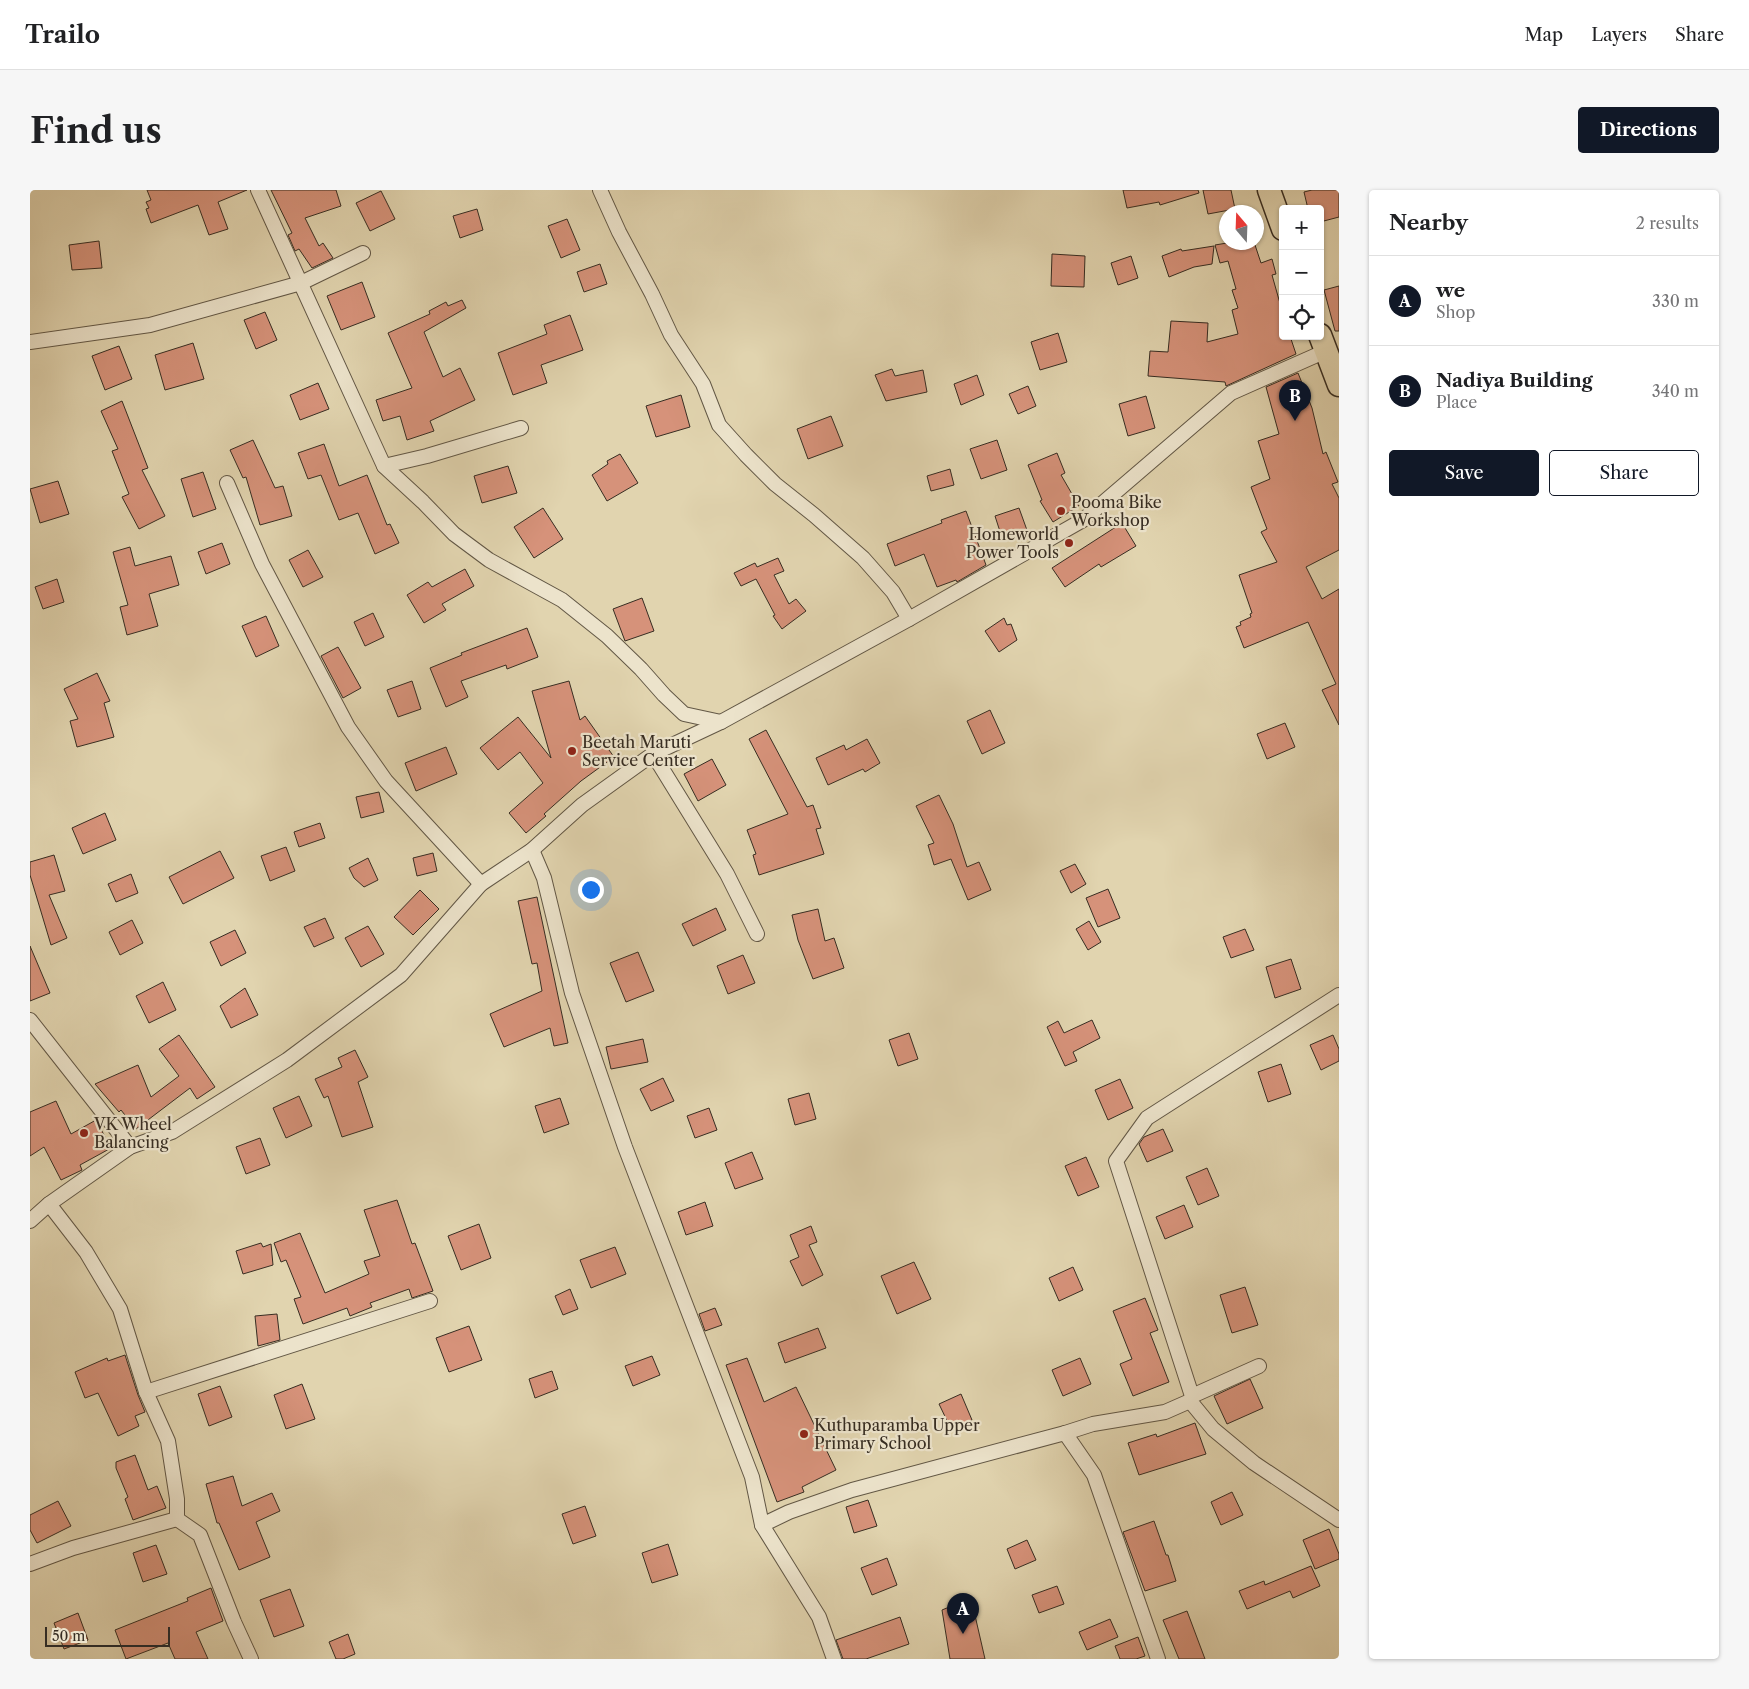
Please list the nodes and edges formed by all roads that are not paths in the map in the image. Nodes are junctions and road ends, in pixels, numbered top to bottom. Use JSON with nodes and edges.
{"nodes":[{"id":1,"x":258,"y":190,"type":"edge"},
{"id":2,"x":600,"y":190,"type":"edge"},
{"id":3,"x":1269,"y":190,"type":"edge"},
{"id":4,"x":1279,"y":218,"type":"edge"},
{"id":5,"x":363,"y":253,"type":"dead end"},
{"id":6,"x":301,"y":283,"type":"junction"},
{"id":7,"x":30,"y":342,"type":"edge"},
{"id":8,"x":1323,"y":343,"type":"edge"},
{"id":9,"x":1339,"y":384,"type":"edge"},
{"id":10,"x":521,"y":428,"type":"dead end"},
{"id":11,"x":384,"y":466,"type":"junction"},
{"id":12,"x":226,"y":483,"type":"dead end"},
{"id":13,"x":909,"y":619,"type":"junction"},
{"id":14,"x":721,"y":722,"type":"junction"},
{"id":15,"x":653,"y":754,"type":"junction"},
{"id":16,"x":532,"y":850,"type":"junction"},
{"id":17,"x":481,"y":884,"type":"junction"},
{"id":18,"x":757,"y":934,"type":"dead end"},
{"id":19,"x":1339,"y":995,"type":"edge"},
{"id":20,"x":30,"y":1020,"type":"edge"},
{"id":21,"x":130,"y":1148,"type":"junction"},
{"id":22,"x":50,"y":1204,"type":"junction"},
{"id":23,"x":30,"y":1221,"type":"edge"},
{"id":24,"x":430,"y":1301,"type":"dead end"},
{"id":25,"x":1259,"y":1366,"type":"dead end"},
{"id":26,"x":146,"y":1392,"type":"junction"},
{"id":27,"x":1191,"y":1398,"type":"junction"},
{"id":28,"x":1065,"y":1432,"type":"junction"},
{"id":29,"x":177,"y":1519,"type":"junction"},
{"id":30,"x":1339,"y":1520,"type":"edge"},
{"id":31,"x":762,"y":1525,"type":"junction"},
{"id":32,"x":30,"y":1564,"type":"edge"},
{"id":33,"x":251,"y":1659,"type":"edge"},
{"id":34,"x":834,"y":1659,"type":"edge"},
{"id":35,"x":1158,"y":1659,"type":"edge"}],
"edges":[{"from":1,"to":6,"type":"street"},
{"from":2,"to":13,"type":"street"},
{"from":3,"to":4,"type":"main road"},
{"from":5,"to":6,"type":"street"},
{"from":6,"to":7,"type":"street"},
{"from":6,"to":11,"type":"street"},
{"from":8,"to":9,"type":"main road"},
{"from":8,"to":13,"type":"street"},
{"from":10,"to":11,"type":"street"},
{"from":11,"to":14,"type":"street"},
{"from":12,"to":17,"type":"street"},
{"from":13,"to":14,"type":"street"},
{"from":14,"to":15,"type":"street"},
{"from":15,"to":16,"type":"street"},
{"from":15,"to":18,"type":"street"},
{"from":16,"to":17,"type":"street"},
{"from":16,"to":31,"type":"street"},
{"from":17,"to":21,"type":"street"},
{"from":19,"to":27,"type":"street"},
{"from":20,"to":21,"type":"street"},
{"from":21,"to":22,"type":"street"},
{"from":22,"to":23,"type":"street"},
{"from":22,"to":26,"type":"street"},
{"from":24,"to":26,"type":"street"},
{"from":25,"to":27,"type":"street"},
{"from":26,"to":29,"type":"street"},
{"from":27,"to":28,"type":"street"},
{"from":27,"to":30,"type":"street"},
{"from":28,"to":31,"type":"street"},
{"from":28,"to":35,"type":"street"},
{"from":29,"to":32,"type":"street"},
{"from":29,"to":33,"type":"street"},
{"from":31,"to":34,"type":"street"}]}
